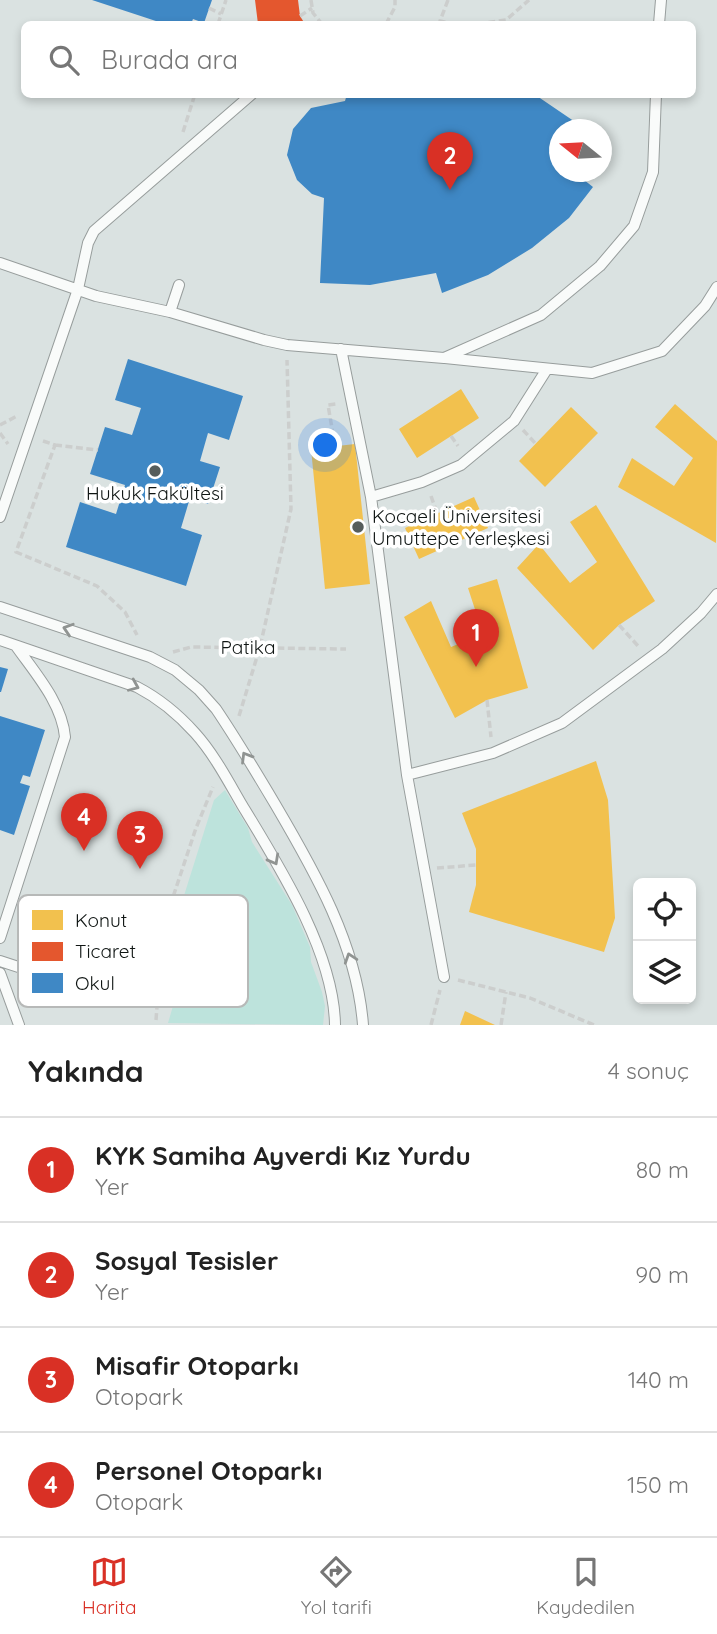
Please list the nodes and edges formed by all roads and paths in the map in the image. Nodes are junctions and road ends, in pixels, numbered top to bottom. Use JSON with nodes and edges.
{"nodes":[{"id":1,"x":226,"y":0,"type":"edge"},
{"id":2,"x":311,"y":0,"type":"edge"},
{"id":3,"x":396,"y":0,"type":"edge"},
{"id":4,"x":448,"y":0,"type":"edge"},
{"id":5,"x":529,"y":0,"type":"edge"},
{"id":6,"x":660,"y":0,"type":"edge"},
{"id":7,"x":209,"y":8,"type":"dead end"},
{"id":8,"x":312,"y":8,"type":"junction"},
{"id":9,"x":221,"y":13,"type":"junction"},
{"id":10,"x":300,"y":16,"type":"dead end"},
{"id":11,"x":219,"y":21,"type":"edge"},
{"id":12,"x":320,"y":21,"type":"edge"},
{"id":13,"x":388,"y":21,"type":"edge"},
{"id":14,"x":440,"y":21,"type":"edge"},
{"id":15,"x":499,"y":21,"type":"edge"},
{"id":16,"x":659,"y":21,"type":"edge"},
{"id":17,"x":194,"y":98,"type":"edge"},
{"id":18,"x":247,"y":98,"type":"edge"},
{"id":19,"x":656,"y":98,"type":"edge"},
{"id":20,"x":172,"y":165,"type":"junction"},
{"id":21,"x":0,"y":264,"type":"edge"},
{"id":22,"x":178,"y":285,"type":"dead end"},
{"id":23,"x":717,"y":286,"type":"edge"},
{"id":24,"x":78,"y":289,"type":"junction"},
{"id":25,"x":170,"y":312,"type":"junction"},
{"id":26,"x":287,"y":345,"type":"junction"},
{"id":27,"x":341,"y":349,"type":"junction"},
{"id":28,"x":444,"y":358,"type":"junction"},
{"id":29,"x":547,"y":369,"type":"junction"},
{"id":30,"x":352,"y":401,"type":"junction"},
{"id":31,"x":28,"y":436,"type":"junction"},
{"id":32,"x":55,"y":445,"type":"junction"},
{"id":33,"x":335,"y":446,"type":"dead end"},
{"id":34,"x":98,"y":450,"type":"dead end"},
{"id":35,"x":371,"y":497,"type":"junction"},
{"id":36,"x":0,"y":517,"type":"edge"},
{"id":37,"x":717,"y":594,"type":"edge"},
{"id":38,"x":0,"y":607,"type":"edge"},
{"id":39,"x":619,"y":625,"type":"dead end"},
{"id":40,"x":0,"y":640,"type":"edge"},
{"id":41,"x":16,"y":645,"type":"junction"},
{"id":42,"x":260,"y":647,"type":"junction"},
{"id":43,"x":346,"y":649,"type":"dead end"},
{"id":44,"x":149,"y":657,"type":"junction"},
{"id":45,"x":649,"y":659,"type":"junction"},
{"id":46,"x":487,"y":700,"type":"dead end"},
{"id":47,"x":233,"y":735,"type":"junction"},
{"id":48,"x":493,"y":753,"type":"junction"},
{"id":49,"x":220,"y":769,"type":"junction"},
{"id":50,"x":407,"y":775,"type":"junction"},
{"id":51,"x":476,"y":865,"type":"dead end"},
{"id":52,"x":425,"y":868,"type":"junction"},
{"id":53,"x":173,"y":895,"type":"edge"},
{"id":54,"x":9,"y":907,"type":"junction"},
{"id":55,"x":18,"y":910,"type":"edge"},
{"id":56,"x":0,"y":938,"type":"edge"},
{"id":57,"x":0,"y":961,"type":"edge"},
{"id":58,"x":18,"y":967,"type":"edge"},
{"id":59,"x":0,"y":973,"type":"edge"},
{"id":60,"x":444,"y":977,"type":"junction"},
{"id":61,"x":506,"y":992,"type":"junction"},
{"id":62,"x":157,"y":1007,"type":"edge"},
{"id":63,"x":156,"y":1020,"type":"dead end"},
{"id":64,"x":19,"y":1025,"type":"edge"},
{"id":65,"x":335,"y":1025,"type":"edge"},
{"id":66,"x":363,"y":1025,"type":"edge"},
{"id":67,"x":431,"y":1025,"type":"edge"},
{"id":68,"x":501,"y":1025,"type":"edge"},
{"id":69,"x":594,"y":1025,"type":"edge"}],
"edges":[{"from":1,"to":9,"type":"path"},
{"from":2,"to":8,"type":"path"},
{"from":3,"to":13,"type":"path"},
{"from":4,"to":14,"type":"path"},
{"from":5,"to":15,"type":"path"},
{"from":6,"to":16,"type":"lane"},
{"from":7,"to":9,"type":"path"},
{"from":8,"to":10,"type":"path"},
{"from":8,"to":12,"type":"path"},
{"from":9,"to":11,"type":"path"},
{"from":17,"to":20,"type":"path"},
{"from":18,"to":20,"type":"lane"},
{"from":19,"to":28,"type":"lane"},
{"from":20,"to":24,"type":"lane"},
{"from":21,"to":24,"type":"lane"},
{"from":22,"to":25,"type":"lane"},
{"from":23,"to":29,"type":"lane"},
{"from":24,"to":25,"type":"lane"},
{"from":24,"to":31,"type":"lane"},
{"from":25,"to":26,"type":"lane"},
{"from":26,"to":27,"type":"lane"},
{"from":26,"to":42,"type":"path"},
{"from":27,"to":28,"type":"lane"},
{"from":27,"to":30,"type":"lane"},
{"from":28,"to":29,"type":"lane"},
{"from":29,"to":35,"type":"lane"},
{"from":30,"to":33,"type":"path"},
{"from":30,"to":35,"type":"lane"},
{"from":31,"to":32,"type":"path"},
{"from":31,"to":36,"type":"lane"},
{"from":32,"to":34,"type":"path"},
{"from":32,"to":44,"type":"path"},
{"from":35,"to":50,"type":"lane"},
{"from":37,"to":45,"type":"lane"},
{"from":44,"to":38,"type":"lane","one_way":true},
{"from":39,"to":45,"type":"path"},
{"from":40,"to":41,"type":"lane"},
{"from":41,"to":49,"type":"lane","one_way":true},
{"from":41,"to":54,"type":"lane"},
{"from":42,"to":43,"type":"path","name":"Patika"},
{"from":42,"to":44,"type":"path","name":"Patika"},
{"from":42,"to":47,"type":"path"},
{"from":44,"to":47,"type":"lane"},
{"from":45,"to":48,"type":"lane"},
{"from":46,"to":48,"type":"path"},
{"from":66,"to":47,"type":"lane","one_way":true},
{"from":48,"to":50,"type":"lane"},
{"from":49,"to":53,"type":"path"},
{"from":49,"to":65,"type":"lane","one_way":true},
{"from":50,"to":52,"type":"lane"},
{"from":51,"to":52,"type":"path"},
{"from":52,"to":60,"type":"lane"},
{"from":54,"to":55,"type":"path"},
{"from":54,"to":56,"type":"lane"},
{"from":57,"to":58,"type":"lane"},
{"from":59,"to":64,"type":"lane"},
{"from":60,"to":61,"type":"path"},
{"from":60,"to":67,"type":"path"},
{"from":61,"to":68,"type":"path"},
{"from":61,"to":69,"type":"path"},
{"from":62,"to":63,"type":"path"}]}
